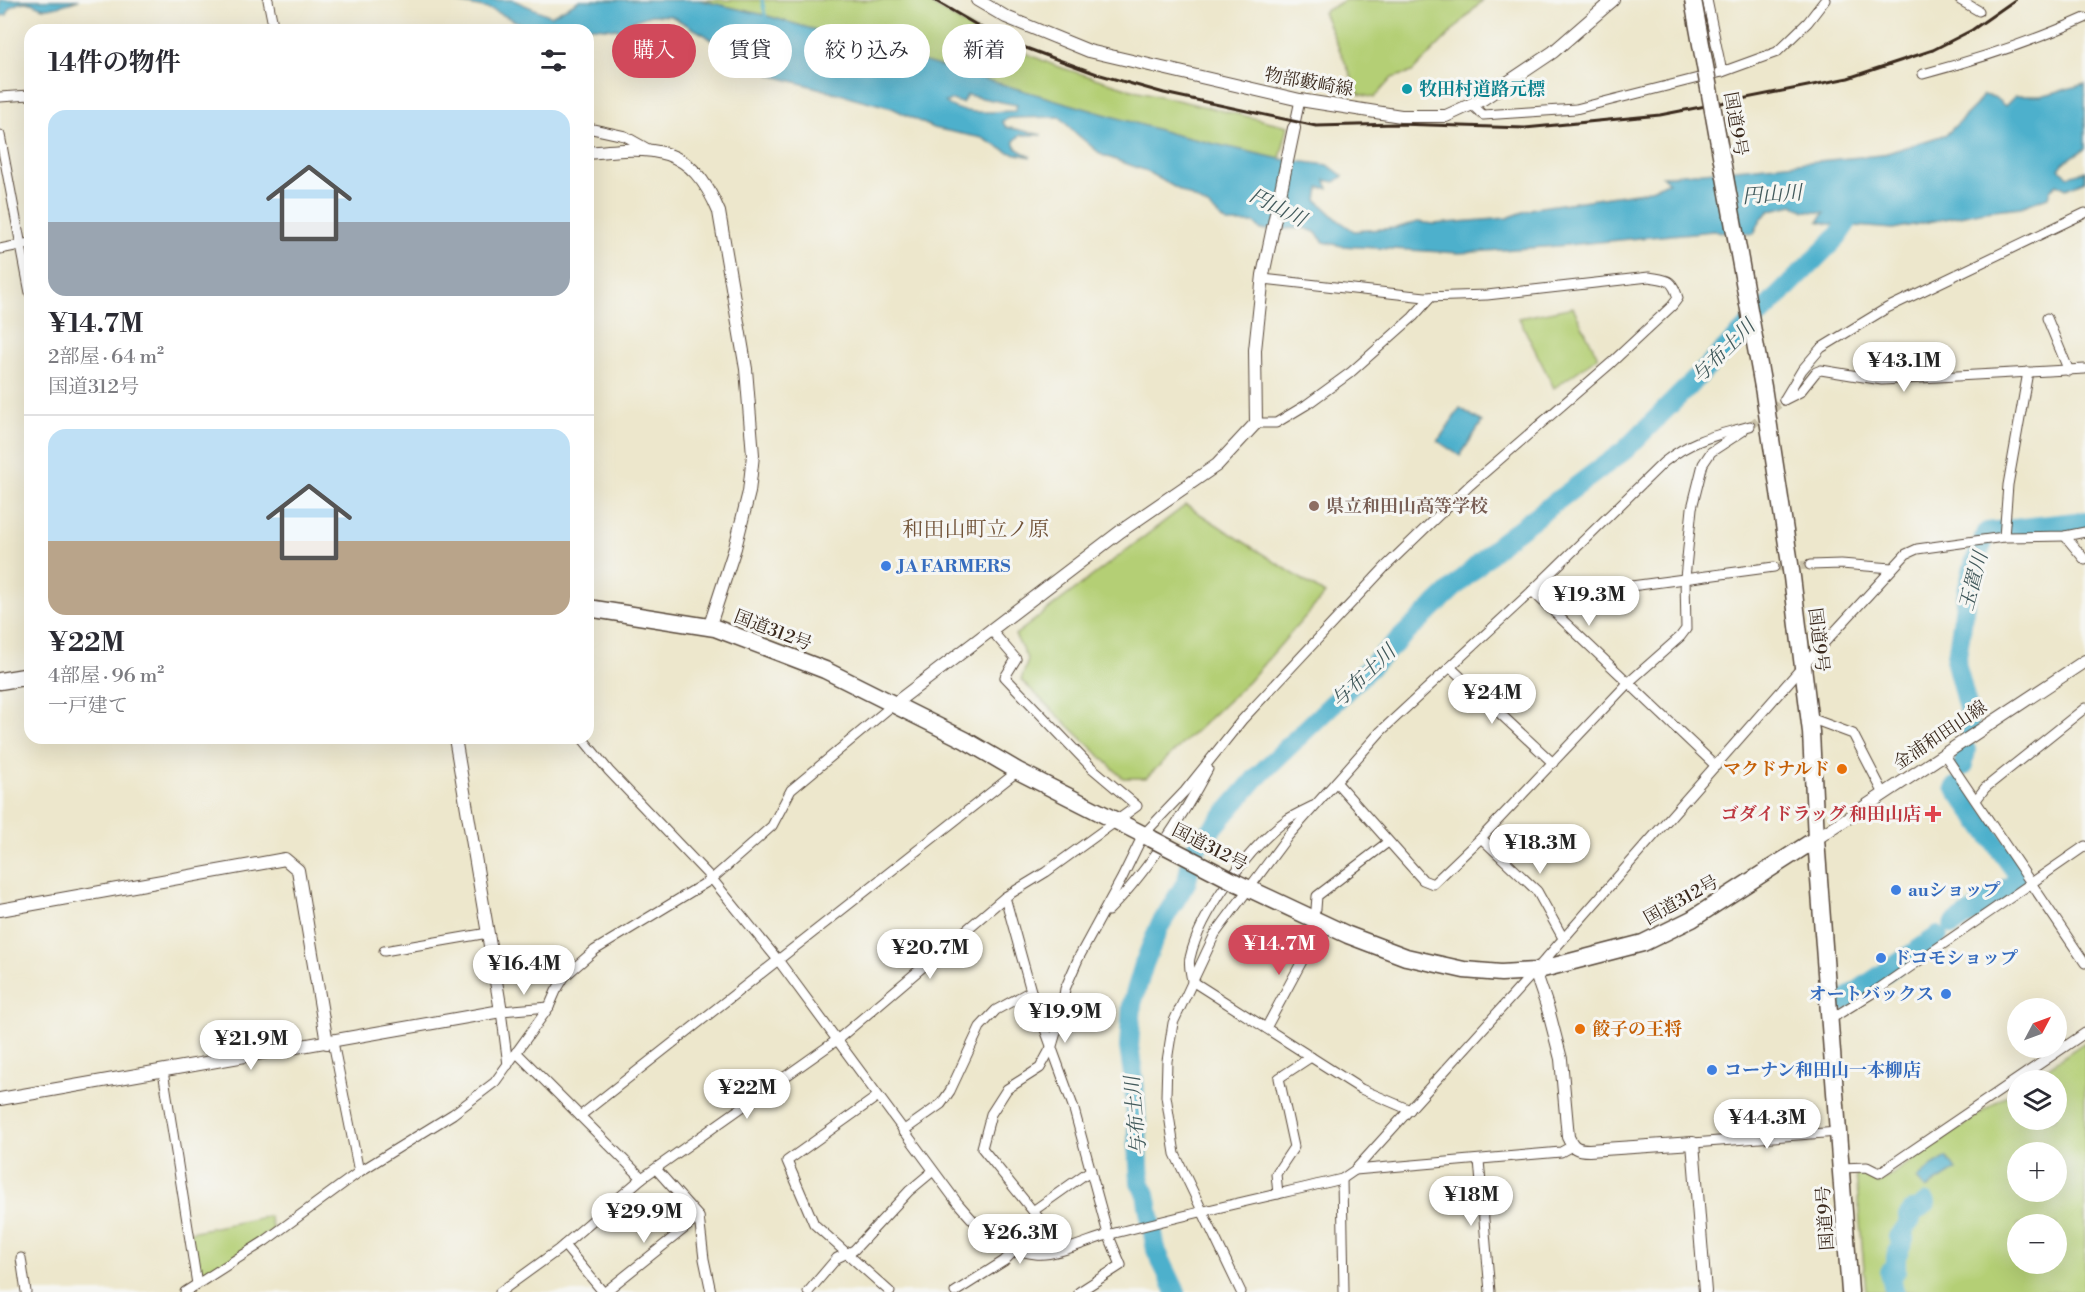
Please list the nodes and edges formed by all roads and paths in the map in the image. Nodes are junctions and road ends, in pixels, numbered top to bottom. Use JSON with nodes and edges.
{"nodes":[{"id":1,"x":268,"y":0,"type":"edge"},
{"id":2,"x":977,"y":0,"type":"edge"},
{"id":3,"x":1613,"y":0,"type":"edge"},
{"id":4,"x":1693,"y":0,"type":"edge"},
{"id":5,"x":1707,"y":0,"type":"edge"},
{"id":6,"x":1825,"y":0,"type":"edge"},
{"id":7,"x":1960,"y":0,"type":"edge"},
{"id":8,"x":1979,"y":11,"type":"dead end"},
{"id":9,"x":2085,"y":18,"type":"edge"},
{"id":10,"x":273,"y":24,"type":"edge"},
{"id":11,"x":1722,"y":72,"type":"junction"},
{"id":12,"x":1923,"y":74,"type":"dead end"},
{"id":13,"x":24,"y":95,"type":"edge"},
{"id":14,"x":0,"y":97,"type":"edge"},
{"id":15,"x":1300,"y":100,"type":"junction"},
{"id":16,"x":1472,"y":105,"type":"junction"},
{"id":17,"x":1294,"y":128,"type":"joint"},
{"id":18,"x":594,"y":129,"type":"edge"},
{"id":19,"x":0,"y":135,"type":"edge"},
{"id":20,"x":652,"y":150,"type":"junction"},
{"id":21,"x":594,"y":152,"type":"edge"},
{"id":22,"x":2085,"y":213,"type":"edge"},
{"id":23,"x":24,"y":236,"type":"edge"},
{"id":24,"x":24,"y":244,"type":"edge"},
{"id":25,"x":0,"y":249,"type":"edge"},
{"id":26,"x":1263,"y":277,"type":"junction"},
{"id":27,"x":1431,"y":297,"type":"junction"},
{"id":28,"x":2047,"y":318,"type":"dead end"},
{"id":29,"x":2085,"y":369,"type":"edge"},
{"id":30,"x":2069,"y":370,"type":"junction"},
{"id":31,"x":2028,"y":372,"type":"junction"},
{"id":32,"x":1256,"y":423,"type":"junction"},
{"id":33,"x":2085,"y":532,"type":"edge"},
{"id":34,"x":2065,"y":536,"type":"junction"},
{"id":35,"x":2004,"y":537,"type":"junction"},
{"id":36,"x":2085,"y":560,"type":"edge"},
{"id":37,"x":1810,"y":565,"type":"tunnel mouth"},
{"id":38,"x":1774,"y":567,"type":"tunnel mouth"},
{"id":39,"x":1892,"y":568,"type":"junction"},
{"id":40,"x":1685,"y":578,"type":"junction"},
{"id":41,"x":1532,"y":591,"type":"junction"},
{"id":42,"x":594,"y":609,"type":"edge"},
{"id":43,"x":709,"y":627,"type":"junction"},
{"id":44,"x":991,"y":630,"type":"junction"},
{"id":45,"x":2085,"y":662,"type":"edge"},
{"id":46,"x":1803,"y":666,"type":"junction"},
{"id":47,"x":1450,"y":667,"type":"junction"},
{"id":48,"x":24,"y":677,"type":"edge"},
{"id":49,"x":0,"y":681,"type":"edge"},
{"id":50,"x":1629,"y":682,"type":"junction"},
{"id":51,"x":894,"y":704,"type":"junction"},
{"id":52,"x":2085,"y":708,"type":"edge"},
{"id":53,"x":1810,"y":718,"type":"junction"},
{"id":54,"x":457,"y":744,"type":"edge"},
{"id":55,"x":587,"y":744,"type":"edge"},
{"id":56,"x":1220,"y":748,"type":"junction"},
{"id":57,"x":1944,"y":754,"type":"junction"},
{"id":58,"x":1553,"y":763,"type":"junction"},
{"id":59,"x":1716,"y":766,"type":"junction"},
{"id":60,"x":1018,"y":771,"type":"junction"},
{"id":61,"x":1336,"y":782,"type":"junction"},
{"id":62,"x":1884,"y":794,"type":"junction"},
{"id":63,"x":1976,"y":800,"type":"junction"},
{"id":64,"x":1318,"y":804,"type":"junction"},
{"id":65,"x":1116,"y":821,"type":"junction"},
{"id":66,"x":1148,"y":837,"type":"junction"},
{"id":67,"x":1481,"y":838,"type":"junction"},
{"id":68,"x":1816,"y":839,"type":"junction"},
{"id":69,"x":1388,"y":842,"type":"junction"},
{"id":70,"x":2085,"y":846,"type":"edge"},
{"id":71,"x":712,"y":879,"type":"junction"},
{"id":72,"x":2031,"y":883,"type":"junction"},
{"id":73,"x":1244,"y":886,"type":"junction"},
{"id":74,"x":1005,"y":897,"type":"junction"},
{"id":75,"x":1316,"y":909,"type":"dead end"},
{"id":76,"x":0,"y":910,"type":"edge"},
{"id":77,"x":1100,"y":918,"type":"junction"},
{"id":78,"x":1316,"y":932,"type":"dead end"},
{"id":79,"x":488,"y":933,"type":"junction"},
{"id":80,"x":1563,"y":938,"type":"junction"},
{"id":81,"x":384,"y":951,"type":"dead end"},
{"id":82,"x":778,"y":960,"type":"junction"},
{"id":83,"x":2085,"y":963,"type":"edge"},
{"id":84,"x":1535,"y":971,"type":"junction"},
{"id":85,"x":1192,"y":981,"type":"junction"},
{"id":86,"x":1031,"y":991,"type":"junction"},
{"id":87,"x":549,"y":1007,"type":"junction"},
{"id":88,"x":501,"y":1011,"type":"junction"},
{"id":89,"x":1829,"y":1020,"type":"junction"},
{"id":90,"x":1266,"y":1028,"type":"junction"},
{"id":91,"x":2085,"y":1033,"type":"edge"},
{"id":92,"x":837,"y":1040,"type":"junction"},
{"id":93,"x":330,"y":1042,"type":"junction"},
{"id":94,"x":1052,"y":1046,"type":"junction"},
{"id":95,"x":516,"y":1052,"type":"junction"},
{"id":96,"x":1311,"y":1057,"type":"junction"},
{"id":97,"x":508,"y":1065,"type":"junction"},
{"id":98,"x":163,"y":1071,"type":"junction"},
{"id":99,"x":878,"y":1096,"type":"junction"},
{"id":100,"x":0,"y":1099,"type":"edge"},
{"id":101,"x":1410,"y":1110,"type":"junction"},
{"id":102,"x":580,"y":1116,"type":"junction"},
{"id":103,"x":903,"y":1131,"type":"junction"},
{"id":104,"x":1838,"y":1132,"type":"junction"},
{"id":105,"x":1693,"y":1143,"type":"junction"},
{"id":106,"x":1572,"y":1146,"type":"junction"},
{"id":107,"x":1479,"y":1160,"type":"junction"},
{"id":108,"x":1841,"y":1168,"type":"junction"},
{"id":109,"x":656,"y":1169,"type":"junction"},
{"id":110,"x":1091,"y":1170,"type":"junction"},
{"id":111,"x":1355,"y":1170,"type":"junction"},
{"id":112,"x":933,"y":1171,"type":"junction"},
{"id":113,"x":359,"y":1172,"type":"junction"},
{"id":114,"x":642,"y":1178,"type":"junction"},
{"id":115,"x":1342,"y":1179,"type":"junction"},
{"id":116,"x":1278,"y":1194,"type":"junction"},
{"id":117,"x":1032,"y":1211,"type":"junction"},
{"id":118,"x":1200,"y":1212,"type":"junction"},
{"id":119,"x":699,"y":1217,"type":"junction"},
{"id":120,"x":1108,"y":1234,"type":"junction"},
{"id":121,"x":564,"y":1245,"type":"junction"},
{"id":122,"x":1015,"y":1250,"type":"junction"},
{"id":123,"x":1057,"y":1251,"type":"junction"},
{"id":124,"x":846,"y":1254,"type":"junction"},
{"id":125,"x":21,"y":1258,"type":"dead end"},
{"id":126,"x":197,"y":1284,"type":"junction"},
{"id":127,"x":26,"y":1292,"type":"edge"},
{"id":128,"x":185,"y":1292,"type":"edge"},
{"id":129,"x":500,"y":1292,"type":"edge"},
{"id":130,"x":604,"y":1292,"type":"edge"},
{"id":131,"x":711,"y":1292,"type":"edge"},
{"id":132,"x":808,"y":1292,"type":"edge"},
{"id":133,"x":890,"y":1292,"type":"edge"},
{"id":134,"x":955,"y":1292,"type":"edge"},
{"id":135,"x":1079,"y":1292,"type":"edge"},
{"id":136,"x":1241,"y":1292,"type":"edge"},
{"id":137,"x":1344,"y":1292,"type":"edge"},
{"id":138,"x":1490,"y":1292,"type":"edge"},
{"id":139,"x":1705,"y":1292,"type":"edge"},
{"id":140,"x":1850,"y":1292,"type":"edge"}],
"edges":[{"from":1,"to":10,"type":"street"},
{"from":2,"to":15,"type":"street","name":"物部藪崎線"},
{"from":3,"to":16,"type":"street","name":"物部藪崎線"},
{"from":4,"to":46,"type":"highway","name":"国道9号","bridge":true},
{"from":5,"to":11,"type":"street"},
{"from":6,"to":11,"type":"street"},
{"from":7,"to":8,"type":"street"},
{"from":9,"to":12,"type":"street"},
{"from":11,"to":16,"type":"street"},
{"from":13,"to":14,"type":"street"},
{"from":15,"to":16,"type":"street","name":"物部藪崎線"},
{"from":15,"to":17,"type":"street"},
{"from":17,"to":26,"type":"street"},
{"from":18,"to":20,"type":"street"},
{"from":19,"to":23,"type":"street"},
{"from":20,"to":21,"type":"street"},
{"from":20,"to":43,"type":"street"},
{"from":22,"to":31,"type":"street"},
{"from":24,"to":25,"type":"street"},
{"from":26,"to":27,"type":"street"},
{"from":26,"to":32,"type":"street"},
{"from":27,"to":32,"type":"street"},
{"from":27,"to":56,"type":"street"},
{"from":28,"to":30,"type":"street"},
{"from":29,"to":30,"type":"street"},
{"from":30,"to":31,"type":"street"},
{"from":31,"to":35,"type":"street"},
{"from":32,"to":44,"type":"street"},
{"from":33,"to":34,"type":"street"},
{"from":34,"to":35,"type":"street"},
{"from":34,"to":36,"type":"street"},
{"from":35,"to":39,"type":"street"},
{"from":37,"to":39,"type":"street"},
{"from":38,"to":40,"type":"street"},
{"from":39,"to":46,"type":"street"},
{"from":40,"to":41,"type":"street"},
{"from":40,"to":41,"type":"street"},
{"from":40,"to":50,"type":"street"},
{"from":41,"to":47,"type":"street"},
{"from":41,"to":50,"type":"street"},
{"from":42,"to":43,"type":"highway","name":"国道312号"},
{"from":43,"to":51,"type":"highway","name":"国道312号"},
{"from":44,"to":51,"type":"street"},
{"from":44,"to":65,"type":"street"},
{"from":45,"to":57,"type":"street","name":"金浦和田山線"},
{"from":46,"to":53,"type":"highway","name":"国道9号"},
{"from":46,"to":59,"type":"street"},
{"from":47,"to":58,"type":"street"},
{"from":47,"to":61,"type":"street"},
{"from":48,"to":49,"type":"highway"},
{"from":50,"to":58,"type":"street"},
{"from":50,"to":59,"type":"street"},
{"from":51,"to":60,"type":"highway","name":"国道312号"},
{"from":51,"to":71,"type":"street"},
{"from":52,"to":63,"type":"street"},
{"from":53,"to":62,"type":"street"},
{"from":53,"to":68,"type":"highway","name":"国道9号"},
{"from":54,"to":79,"type":"street"},
{"from":55,"to":71,"type":"street"},
{"from":56,"to":66,"type":"street"},
{"from":56,"to":77,"type":"street"},
{"from":57,"to":62,"type":"street","name":"金浦和田山線"},
{"from":57,"to":63,"type":"street"},
{"from":58,"to":67,"type":"street"},
{"from":59,"to":80,"type":"street"},
{"from":60,"to":65,"type":"highway","name":"国道312号"},
{"from":60,"to":82,"type":"street"},
{"from":61,"to":64,"type":"street"},
{"from":61,"to":69,"type":"street"},
{"from":62,"to":68,"type":"street","name":"金浦和田山線"},
{"from":63,"to":72,"type":"street"},
{"from":64,"to":73,"type":"street"},
{"from":64,"to":85,"type":"street"},
{"from":65,"to":66,"type":"highway","name":"国道312号"},
{"from":65,"to":74,"type":"street"},
{"from":66,"to":73,"type":"highway","name":"国道312号","bridge":true},
{"from":66,"to":77,"type":"street"},
{"from":67,"to":69,"type":"street"},
{"from":67,"to":80,"type":"street"},
{"from":68,"to":84,"type":"highway","name":"国道312号"},
{"from":68,"to":89,"type":"highway","name":"国道9号"},
{"from":69,"to":75,"type":"street"},
{"from":70,"to":72,"type":"street"},
{"from":71,"to":82,"type":"street"},
{"from":71,"to":87,"type":"street"},
{"from":72,"to":83,"type":"street"},
{"from":72,"to":89,"type":"street"},
{"from":73,"to":84,"type":"highway","name":"国道312号"},
{"from":73,"to":85,"type":"street"},
{"from":74,"to":86,"type":"street"},
{"from":74,"to":92,"type":"street"},
{"from":76,"to":93,"type":"street"},
{"from":77,"to":94,"type":"street"},
{"from":78,"to":90,"type":"street"},
{"from":79,"to":81,"type":"street"},
{"from":79,"to":88,"type":"street"},
{"from":80,"to":84,"type":"street"},
{"from":82,"to":92,"type":"street"},
{"from":82,"to":102,"type":"street"},
{"from":84,"to":101,"type":"street"},
{"from":84,"to":106,"type":"street"},
{"from":85,"to":90,"type":"street"},
{"from":85,"to":118,"type":"street"},
{"from":86,"to":94,"type":"street"},
{"from":86,"to":103,"type":"street"},
{"from":87,"to":88,"type":"street"},
{"from":87,"to":95,"type":"street"},
{"from":88,"to":93,"type":"street"},
{"from":88,"to":97,"type":"street"},
{"from":89,"to":104,"type":"highway","name":"国道9号"},
{"from":90,"to":96,"type":"street"},
{"from":91,"to":108,"type":"street"},
{"from":92,"to":99,"type":"street"},
{"from":92,"to":109,"type":"street"},
{"from":93,"to":98,"type":"street"},
{"from":93,"to":113,"type":"street"},
{"from":94,"to":110,"type":"street"},
{"from":94,"to":117,"type":"street"},
{"from":95,"to":97,"type":"street"},
{"from":95,"to":102,"type":"street"},
{"from":96,"to":101,"type":"street"},
{"from":96,"to":116,"type":"street"},
{"from":97,"to":113,"type":"street"},
{"from":98,"to":100,"type":"street"},
{"from":98,"to":126,"type":"street"},
{"from":99,"to":103,"type":"street"},
{"from":99,"to":124,"type":"street"},
{"from":101,"to":111,"type":"street"},
{"from":102,"to":114,"type":"street"},
{"from":103,"to":112,"type":"street"},
{"from":104,"to":105,"type":"street"},
{"from":104,"to":108,"type":"highway","name":"国道9号"},
{"from":105,"to":106,"type":"street"},
{"from":105,"to":139,"type":"street"},
{"from":106,"to":107,"type":"street"},
{"from":107,"to":111,"type":"street"},
{"from":107,"to":138,"type":"street"},
{"from":108,"to":140,"type":"highway","name":"国道9号"},
{"from":109,"to":114,"type":"street"},
{"from":109,"to":119,"type":"street"},
{"from":110,"to":117,"type":"street"},
{"from":110,"to":120,"type":"street"},
{"from":111,"to":115,"type":"street"},
{"from":112,"to":122,"type":"street"},
{"from":112,"to":124,"type":"street"},
{"from":113,"to":126,"type":"street"},
{"from":114,"to":121,"type":"street"},
{"from":115,"to":116,"type":"street"},
{"from":115,"to":137,"type":"street"},
{"from":116,"to":118,"type":"street"},
{"from":117,"to":123,"type":"street"},
{"from":118,"to":120,"type":"street"},
{"from":118,"to":136,"type":"street"},
{"from":119,"to":130,"type":"street"},
{"from":119,"to":131,"type":"street"},
{"from":120,"to":123,"type":"street"},
{"from":120,"to":135,"type":"street"},
{"from":121,"to":129,"type":"street"},
{"from":121,"to":130,"type":"street"},
{"from":122,"to":123,"type":"street"},
{"from":122,"to":134,"type":"street"},
{"from":124,"to":132,"type":"street"},
{"from":124,"to":133,"type":"street"},
{"from":125,"to":127,"type":"street"},
{"from":126,"to":128,"type":"street"}]}
